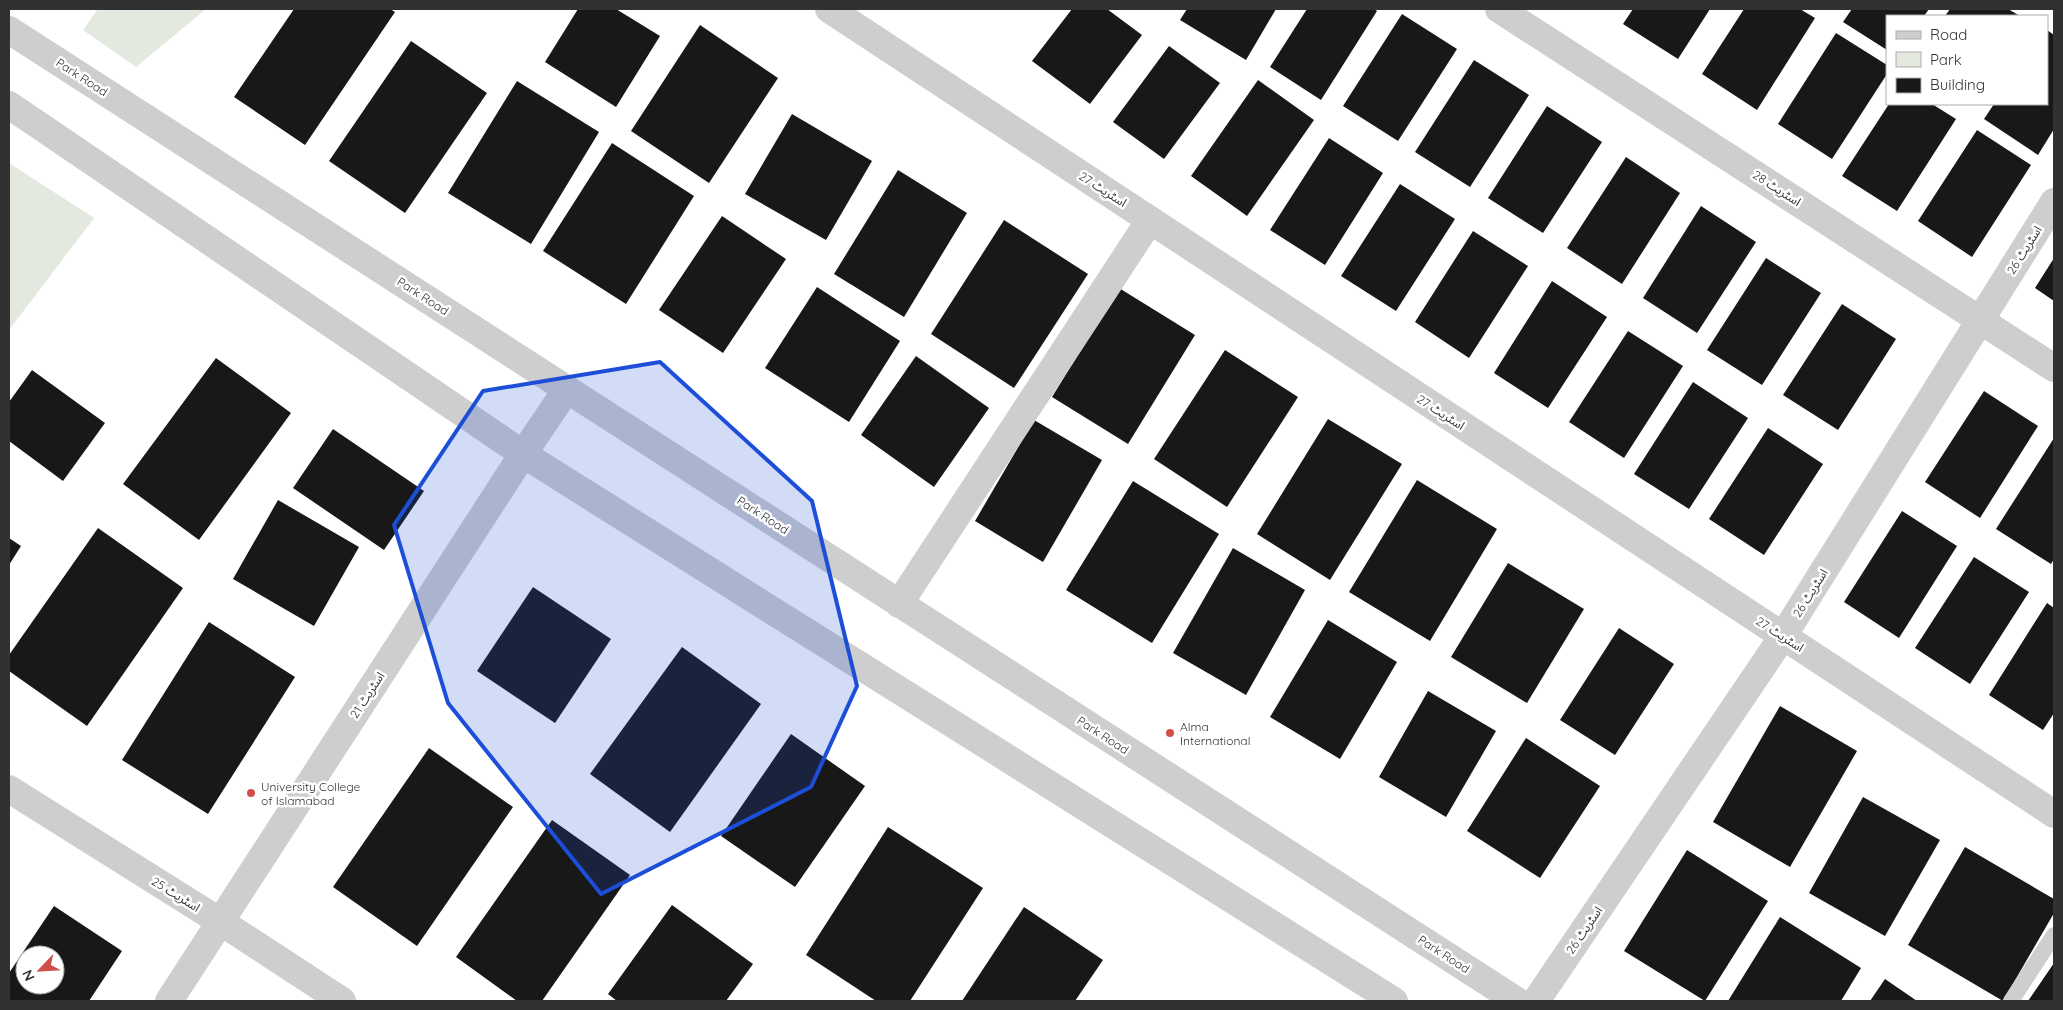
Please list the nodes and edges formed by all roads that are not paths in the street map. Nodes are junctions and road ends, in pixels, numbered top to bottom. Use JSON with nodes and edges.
{"nodes":[{"id":1,"x":829,"y":9,"type":"edge"},
{"id":2,"x":1499,"y":9,"type":"edge"},
{"id":3,"x":9,"y":30,"type":"edge"},
{"id":4,"x":9,"y":105,"type":"edge"},
{"id":5,"x":2054,"y":202,"type":"edge"},
{"id":6,"x":1150,"y":220,"type":"junction"},
{"id":7,"x":1980,"y":320,"type":"junction"},
{"id":8,"x":2054,"y":368,"type":"edge"},
{"id":9,"x":567,"y":389,"type":"junction"},
{"id":10,"x":523,"y":454,"type":"junction"},
{"id":11,"x":900,"y":604,"type":"junction"},
{"id":12,"x":1783,"y":636,"type":"junction"},
{"id":13,"x":9,"y":789,"type":"edge"},
{"id":14,"x":2054,"y":814,"type":"edge"},
{"id":15,"x":221,"y":922,"type":"junction"},
{"id":16,"x":2054,"y":935,"type":"edge"},
{"id":17,"x":169,"y":1001,"type":"edge"},
{"id":18,"x":342,"y":1001,"type":"edge"},
{"id":19,"x":1394,"y":1001,"type":"edge"},
{"id":20,"x":1517,"y":1001,"type":"edge"},
{"id":21,"x":1536,"y":1001,"type":"edge"},
{"id":22,"x":2011,"y":1001,"type":"edge"}],
"edges":[{"from":1,"to":6,"type":"street","name":"اسٹریٹ 27"},
{"from":2,"to":7,"type":"street","name":"اسٹریٹ 28"},
{"from":3,"to":9,"type":"street","name":"Park Road"},
{"from":4,"to":10,"type":"street"},
{"from":5,"to":7,"type":"street","name":"اسٹریٹ 26"},
{"from":6,"to":11,"type":"street"},
{"from":6,"to":12,"type":"street","name":"اسٹریٹ 27"},
{"from":7,"to":8,"type":"street","name":"اسٹریٹ 28"},
{"from":7,"to":12,"type":"street","name":"اسٹریٹ 26"},
{"from":9,"to":10,"type":"street","name":"اسٹریٹ 21"},
{"from":9,"to":11,"type":"street","name":"Park Road"},
{"from":10,"to":15,"type":"street","name":"اسٹریٹ 21"},
{"from":10,"to":19,"type":"street"},
{"from":11,"to":20,"type":"street","name":"Park Road"},
{"from":12,"to":14,"type":"street","name":"اسٹریٹ 27"},
{"from":12,"to":21,"type":"street","name":"اسٹریٹ 26"},
{"from":13,"to":15,"type":"street","name":"اسٹریٹ 25"},
{"from":15,"to":17,"type":"street","name":"اسٹریٹ 21"},
{"from":15,"to":18,"type":"street","name":"اسٹریٹ 25"},
{"from":16,"to":22,"type":"lane"}]}
